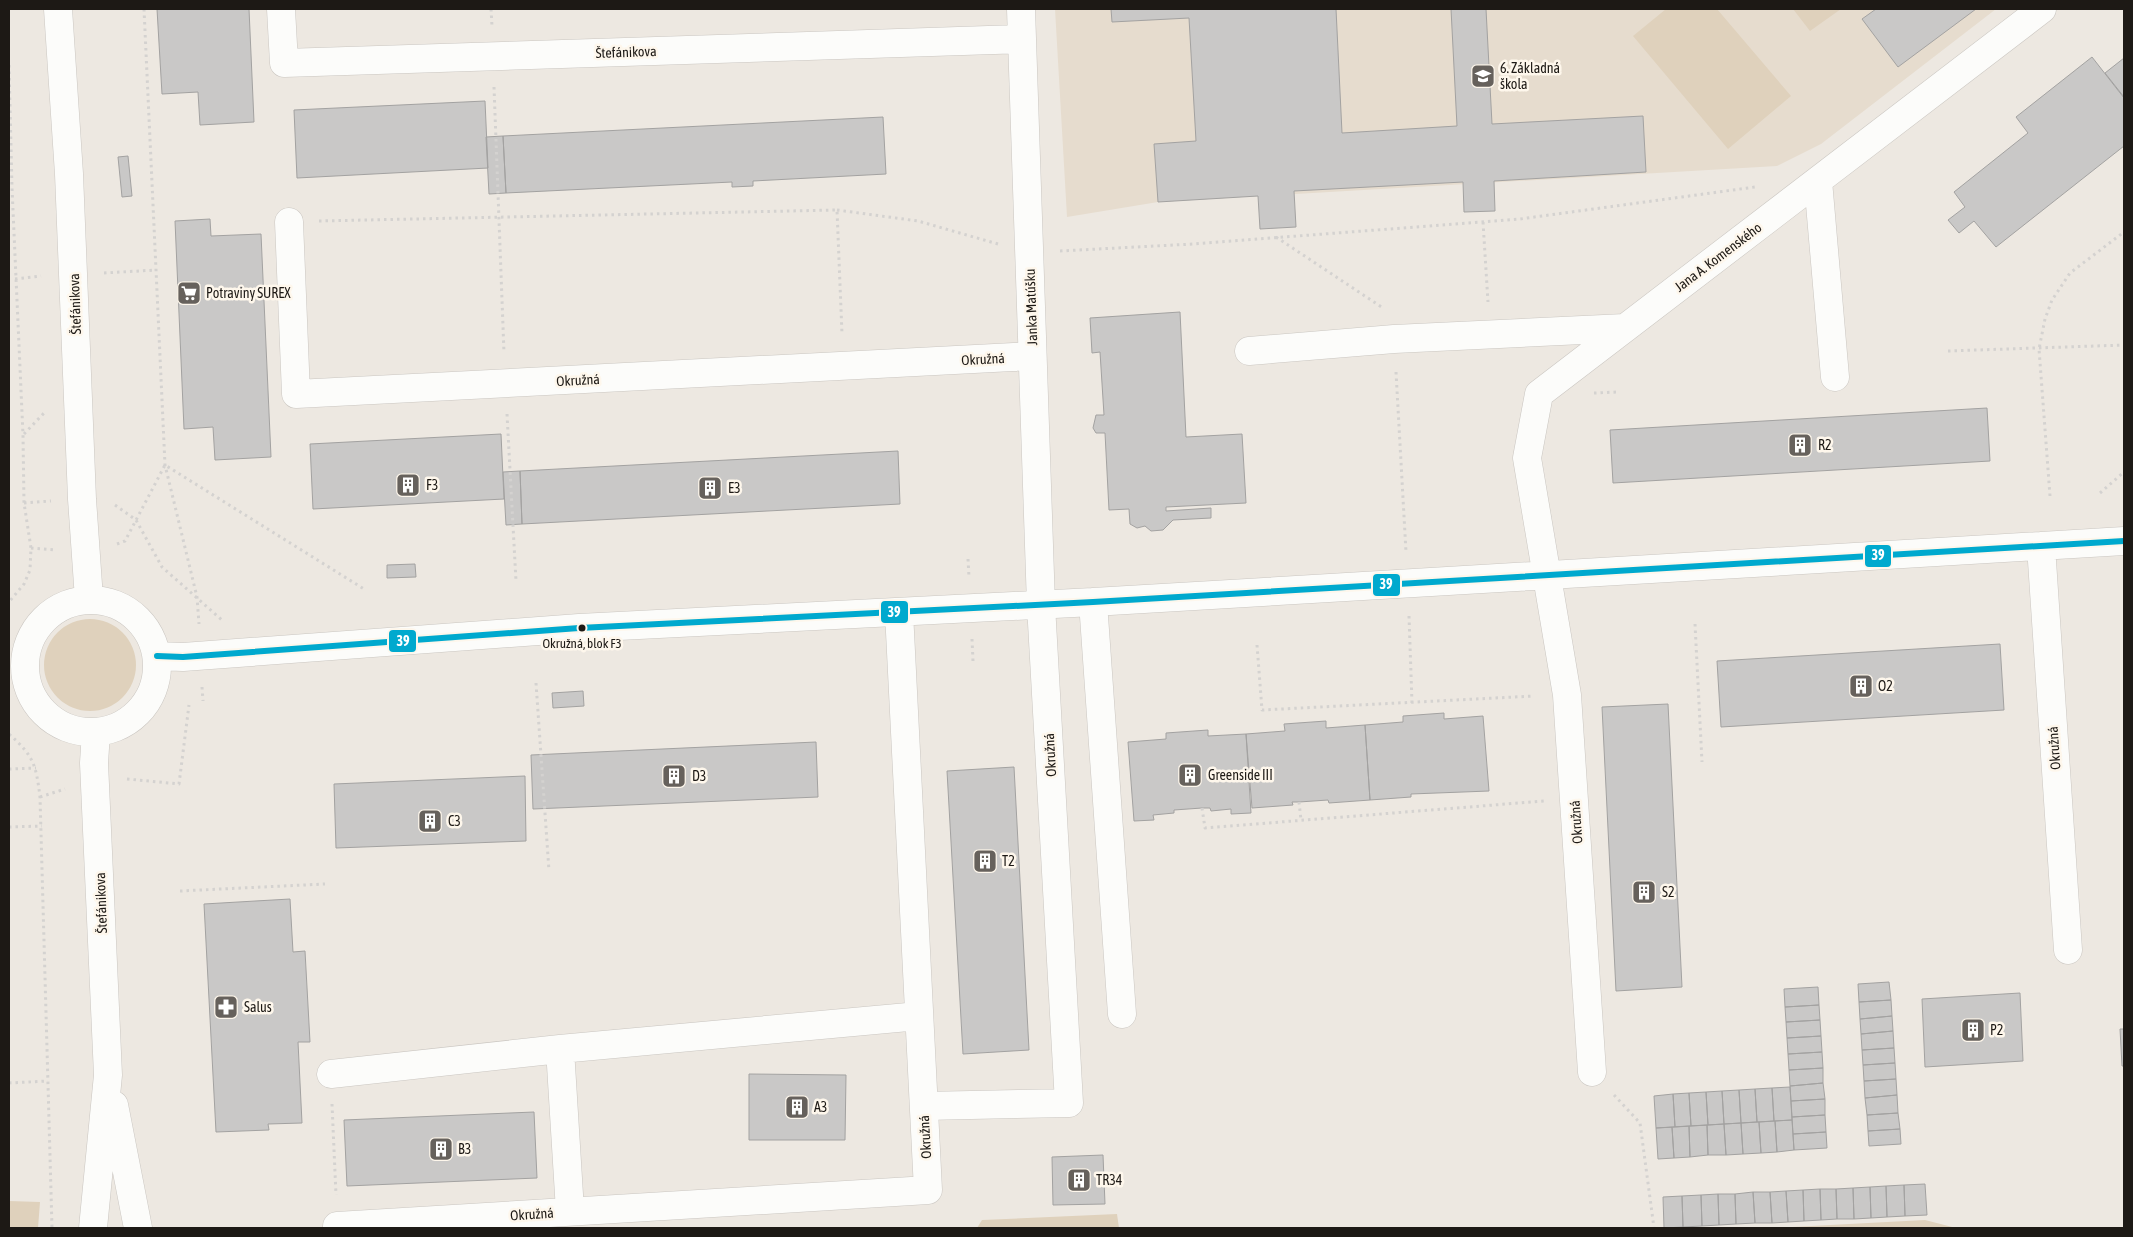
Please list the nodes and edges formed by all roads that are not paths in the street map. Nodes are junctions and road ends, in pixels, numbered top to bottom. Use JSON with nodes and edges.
{"nodes":[{"id":1,"x":58,"y":9,"type":"edge"},
{"id":2,"x":281,"y":9,"type":"edge"},
{"id":3,"x":1021,"y":9,"type":"edge"},
{"id":4,"x":2042,"y":9,"type":"edge"},
{"id":5,"x":1022,"y":39,"type":"junction"},
{"id":6,"x":1818,"y":181,"type":"junction"},
{"id":7,"x":289,"y":222,"type":"road end"},
{"id":8,"x":1625,"y":328,"type":"junction"},
{"id":9,"x":1249,"y":351,"type":"dead end"},
{"id":10,"x":1032,"y":356,"type":"junction"},
{"id":11,"x":1835,"y":377,"type":"dead end"},
{"id":12,"x":2124,"y":541,"type":"edge"},
{"id":13,"x":2041,"y":546,"type":"junction"},
{"id":14,"x":1547,"y":574,"type":"junction"},
{"id":15,"x":89,"y":599,"type":"junction"},
{"id":16,"x":1093,"y":602,"type":"junction"},
{"id":17,"x":1041,"y":605,"type":"junction"},
{"id":18,"x":899,"y":612,"type":"junction"},
{"id":19,"x":157,"y":656,"type":"junction"},
{"id":20,"x":17,"y":670,"type":"edge"},
{"id":21,"x":96,"y":732,"type":"junction"},
{"id":22,"x":2068,"y":950,"type":"dead end"},
{"id":23,"x":1122,"y":1014,"type":"dead end"},
{"id":24,"x":919,"y":1016,"type":"junction"},
{"id":25,"x":560,"y":1050,"type":"junction"},
{"id":26,"x":1592,"y":1072,"type":"road end"},
{"id":27,"x":331,"y":1074,"type":"road end"},
{"id":28,"x":108,"y":1075,"type":"junction"},
{"id":29,"x":924,"y":1106,"type":"junction"},
{"id":30,"x":570,"y":1211,"type":"junction"},
{"id":31,"x":337,"y":1226,"type":"road end"},
{"id":32,"x":94,"y":1228,"type":"edge"},
{"id":33,"x":138,"y":1228,"type":"edge"}],
"edges":[{"from":1,"to":15,"type":"street","name":"Štefánikova"},
{"from":2,"to":5,"type":"street","name":"Štefánikova"},
{"from":3,"to":5,"type":"street","name":"Janka Matúšku"},
{"from":4,"to":6,"type":"street","name":"Jana A. Komenského"},
{"from":5,"to":10,"type":"street","name":"Janka Matúšku"},
{"from":6,"to":8,"type":"street","name":"Jana A. Komenského"},
{"from":6,"to":11,"type":"street"},
{"from":7,"to":10,"type":"street","name":"Okružná"},
{"from":8,"to":9,"type":"street"},
{"from":8,"to":14,"type":"street","name":"Jana A. Komenského"},
{"from":10,"to":17,"type":"street","name":"Janka Matúšku"},
{"from":12,"to":13,"type":"street"},
{"from":13,"to":14,"type":"street"},
{"from":13,"to":22,"type":"street","name":"Okružná"},
{"from":14,"to":16,"type":"street"},
{"from":14,"to":26,"type":"street","name":"Okružná"},
{"from":15,"to":19,"type":"street"},
{"from":15,"to":20,"type":"street"},
{"from":16,"to":17,"type":"street"},
{"from":16,"to":23,"type":"street"},
{"from":17,"to":18,"type":"street"},
{"from":17,"to":29,"type":"street","name":"Okružná"},
{"from":18,"to":19,"type":"street"},
{"from":18,"to":24,"type":"street"},
{"from":19,"to":21,"type":"street"},
{"from":20,"to":21,"type":"street"},
{"from":21,"to":28,"type":"street","name":"Štefánikova"},
{"from":24,"to":25,"type":"street"},
{"from":24,"to":29,"type":"street"},
{"from":25,"to":27,"type":"street"},
{"from":25,"to":30,"type":"street"},
{"from":28,"to":32,"type":"street","name":"Štefánikova"},
{"from":28,"to":33,"type":"street","name":"Štefánikova"},
{"from":29,"to":30,"type":"street","name":"Okružná"},
{"from":30,"to":31,"type":"street","name":"Okružná"}]}
